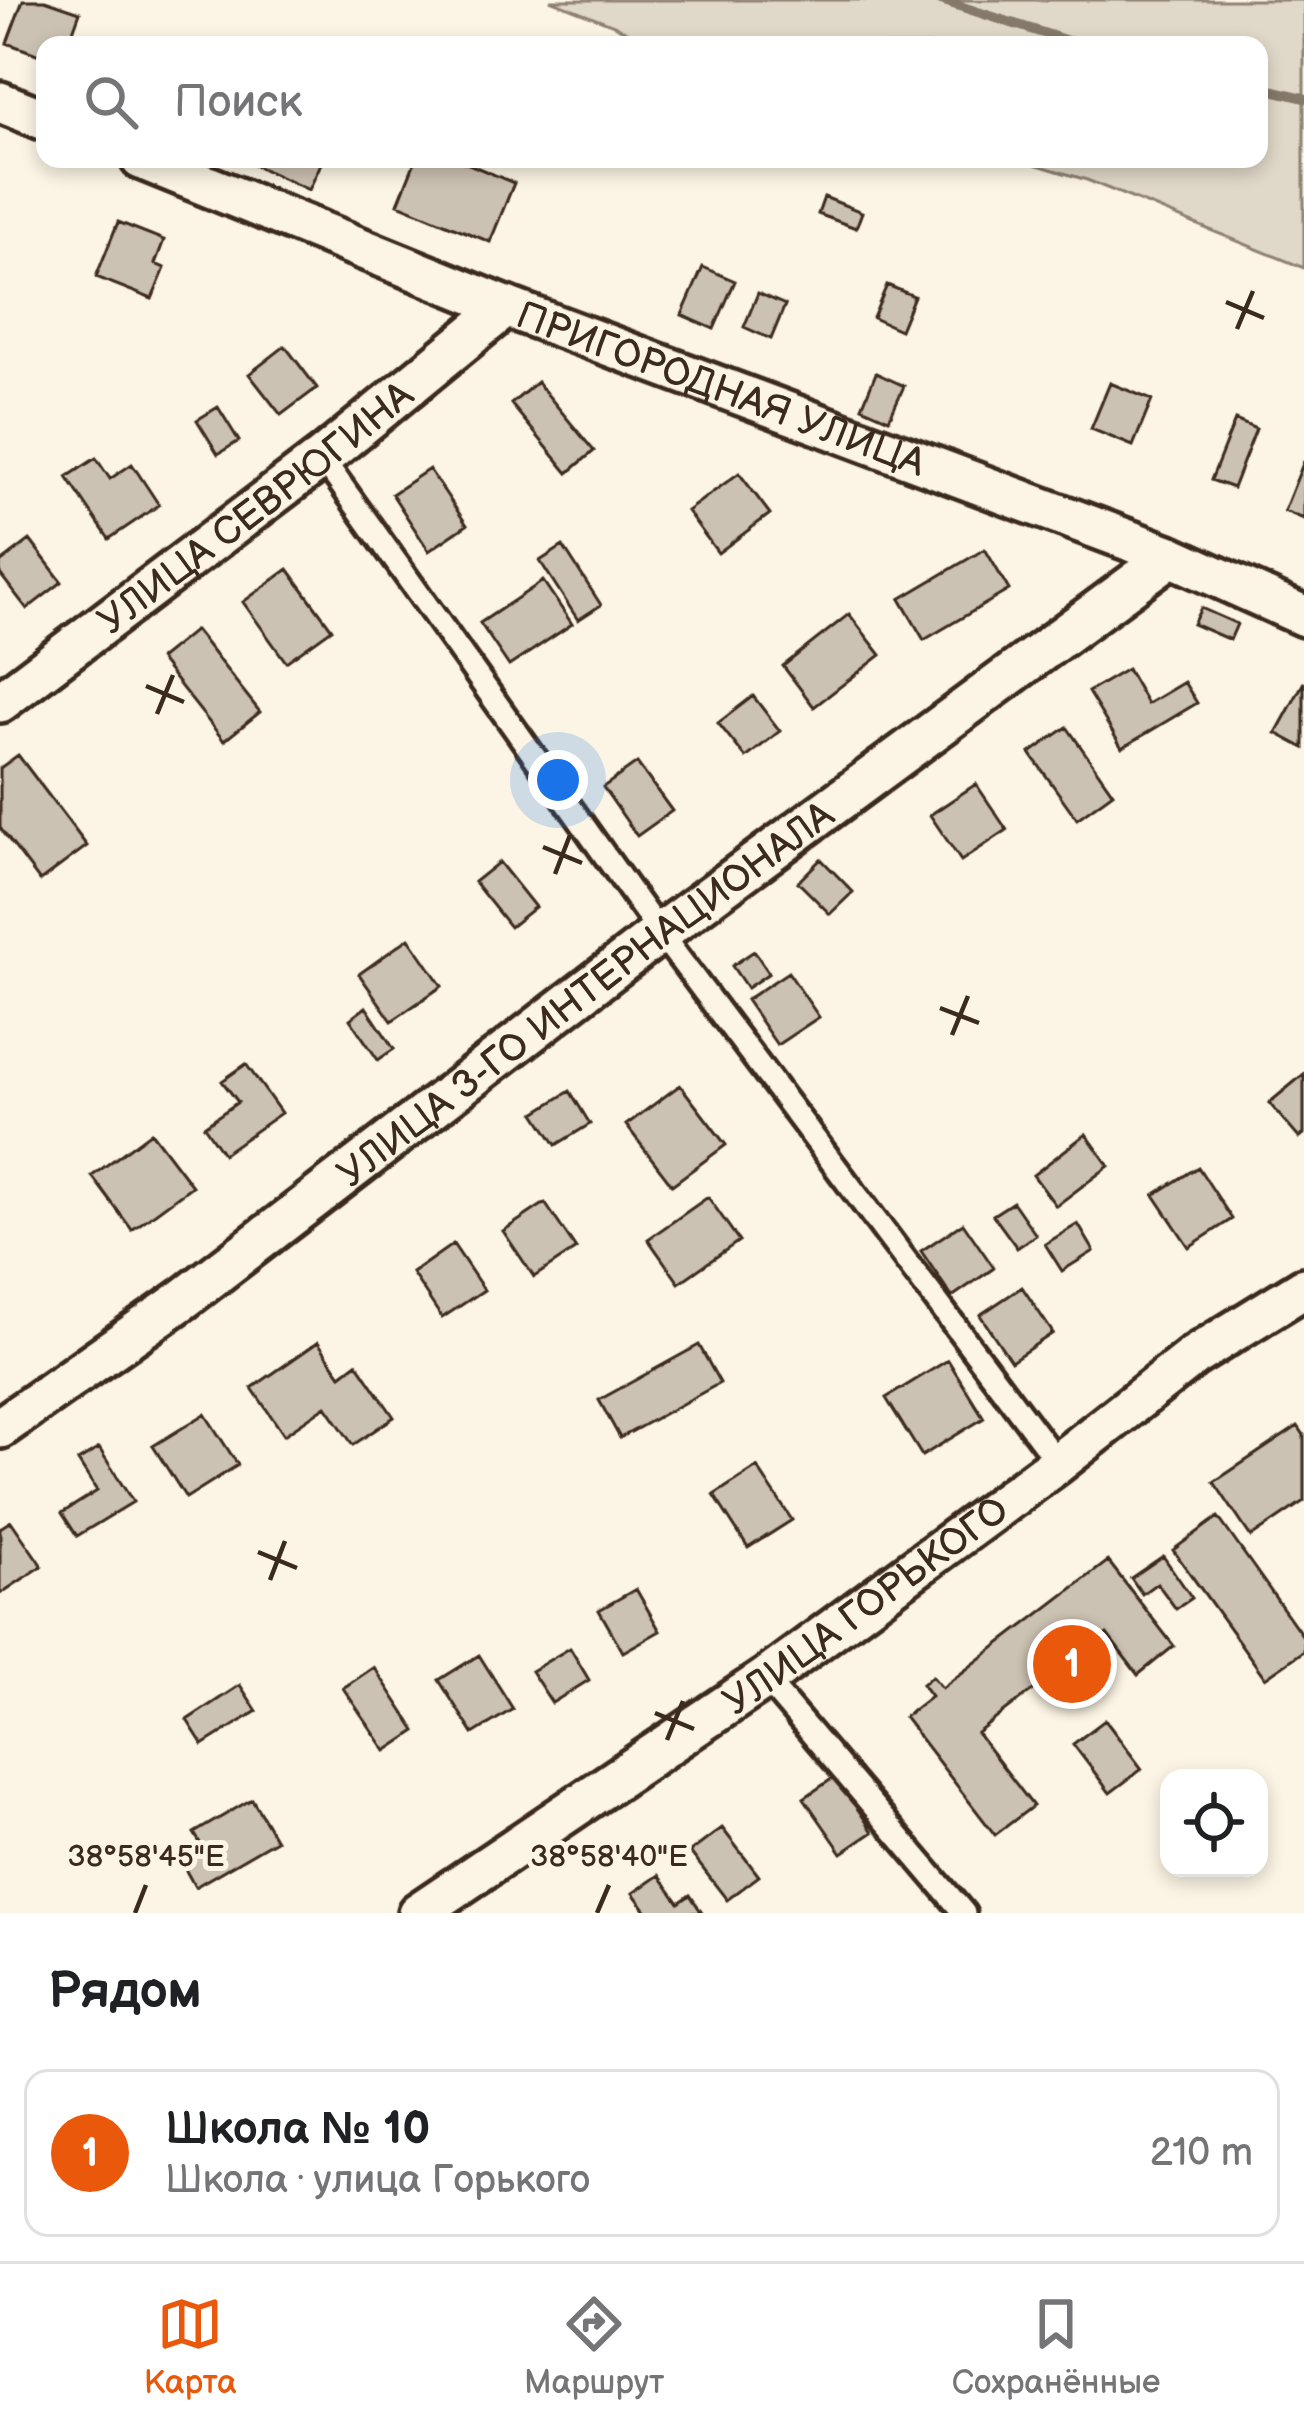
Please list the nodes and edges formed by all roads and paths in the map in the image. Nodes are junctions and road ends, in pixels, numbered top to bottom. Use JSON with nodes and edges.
{"nodes":[{"id":1,"x":0,"y":102,"type":"edge"},
{"id":2,"x":36,"y":116,"type":"edge"},
{"id":3,"x":163,"y":168,"type":"edge"},
{"id":4,"x":506,"y":307,"type":"junction"},
{"id":5,"x":322,"y":458,"type":"junction"},
{"id":6,"x":1171,"y":556,"type":"junction"},
{"id":7,"x":1304,"y":616,"type":"edge"},
{"id":8,"x":0,"y":702,"type":"edge"},
{"id":9,"x":660,"y":933,"type":"junction"},
{"id":10,"x":1304,"y":1288,"type":"edge"},
{"id":11,"x":0,"y":1428,"type":"edge"},
{"id":12,"x":1058,"y":1463,"type":"junction"},
{"id":13,"x":764,"y":1679,"type":"junction"},
{"id":14,"x":418,"y":1913,"type":"edge"},
{"id":15,"x":964,"y":1913,"type":"edge"}],
"edges":[{"from":1,"to":2,"type":"street"},
{"from":3,"to":4,"type":"street","name":"ПРИГОРОДНАЯ УЛИЦА"},
{"from":4,"to":5,"type":"street","name":"УЛИЦА СЕВРЮГИНА"},
{"from":4,"to":6,"type":"street","name":"ПРИГОРОДНАЯ УЛИЦА"},
{"from":5,"to":8,"type":"street","name":"УЛИЦА СЕВРЮГИНА"},
{"from":5,"to":9,"type":"lane"},
{"from":6,"to":7,"type":"street","name":"ПРИГОРОДНАЯ УЛИЦА"},
{"from":6,"to":9,"type":"street","name":"УЛИЦА 3-ГО ИНТЕРНАЦИОНАЛА"},
{"from":9,"to":11,"type":"street","name":"УЛИЦА 3-ГО ИНТЕРНАЦИОНАЛА"},
{"from":9,"to":12,"type":"lane"},
{"from":10,"to":12,"type":"street","name":"УЛИЦА ГОРЬКОГО"},
{"from":12,"to":13,"type":"street","name":"УЛИЦА ГОРЬКОГО"},
{"from":13,"to":14,"type":"street","name":"УЛИЦА ГОРЬКОГО"},
{"from":13,"to":15,"type":"lane"}]}
